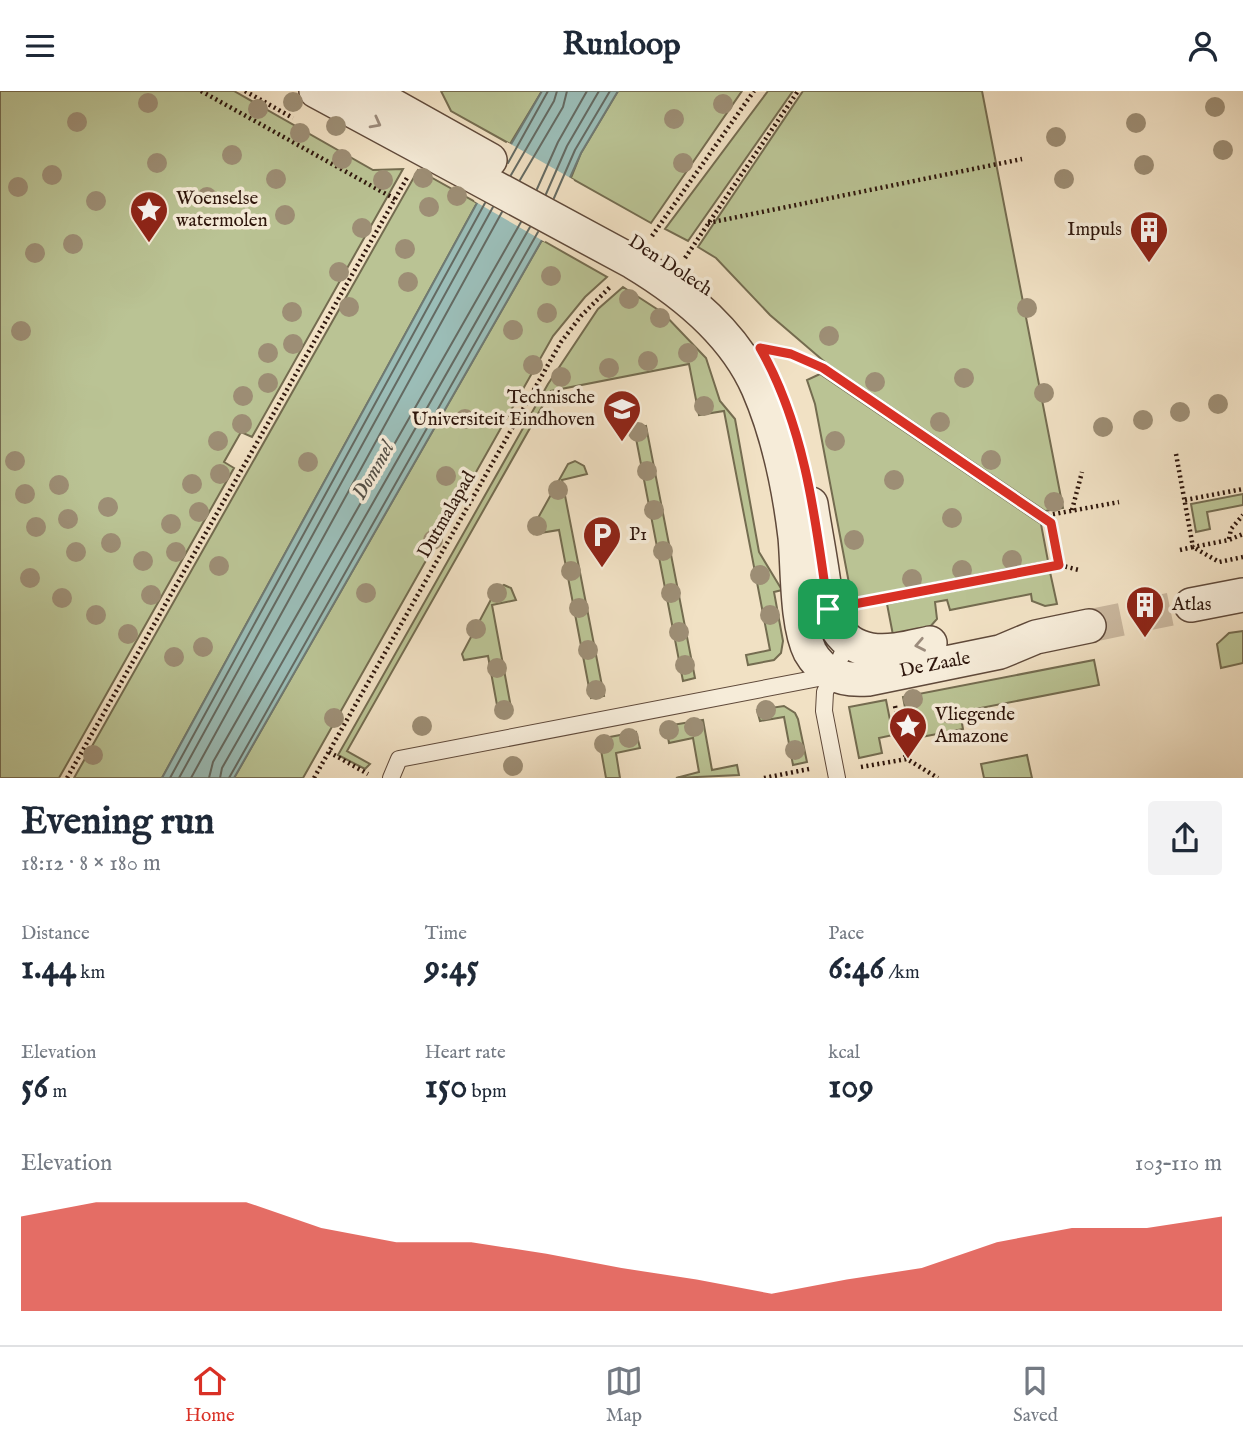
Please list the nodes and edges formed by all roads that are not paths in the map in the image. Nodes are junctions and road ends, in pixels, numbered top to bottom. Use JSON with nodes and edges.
{"nodes":[{"id":1,"x":316,"y":91,"type":"edge"},
{"id":2,"x":367,"y":91,"type":"edge"},
{"id":3,"x":484,"y":168,"type":"junction"},
{"id":4,"x":579,"y":221,"type":"junction"},
{"id":5,"x":1243,"y":595,"type":"edge"},
{"id":6,"x":1191,"y":605,"type":"tunnel mouth"},
{"id":7,"x":1089,"y":626,"type":"tunnel mouth"},
{"id":8,"x":1035,"y":637,"type":"junction"},
{"id":9,"x":848,"y":641,"type":"junction"},
{"id":10,"x":832,"y":675,"type":"junction"},
{"id":11,"x":836,"y":772,"type":"edge"},
{"id":12,"x":392,"y":775,"type":"edge"}],
"edges":[{"from":1,"to":3,"type":"street","name":"Den Dolech","one_way":true},
{"from":2,"to":3,"type":"street","name":"Den Dolech"},
{"from":3,"to":4,"type":"street","name":"Den Dolech"},
{"from":4,"to":9,"type":"street","name":"Den Dolech"},
{"from":4,"to":10,"type":"street","name":"Den Dolech"},
{"from":5,"to":6,"type":"street"},
{"from":7,"to":8,"type":"street","name":"De Zaale"},
{"from":8,"to":9,"type":"street","name":"De Zaale","one_way":true},
{"from":8,"to":10,"type":"street","name":"De Zaale"},
{"from":9,"to":10,"type":"lane"},
{"from":10,"to":11,"type":"lane"},
{"from":10,"to":12,"type":"lane"}]}
